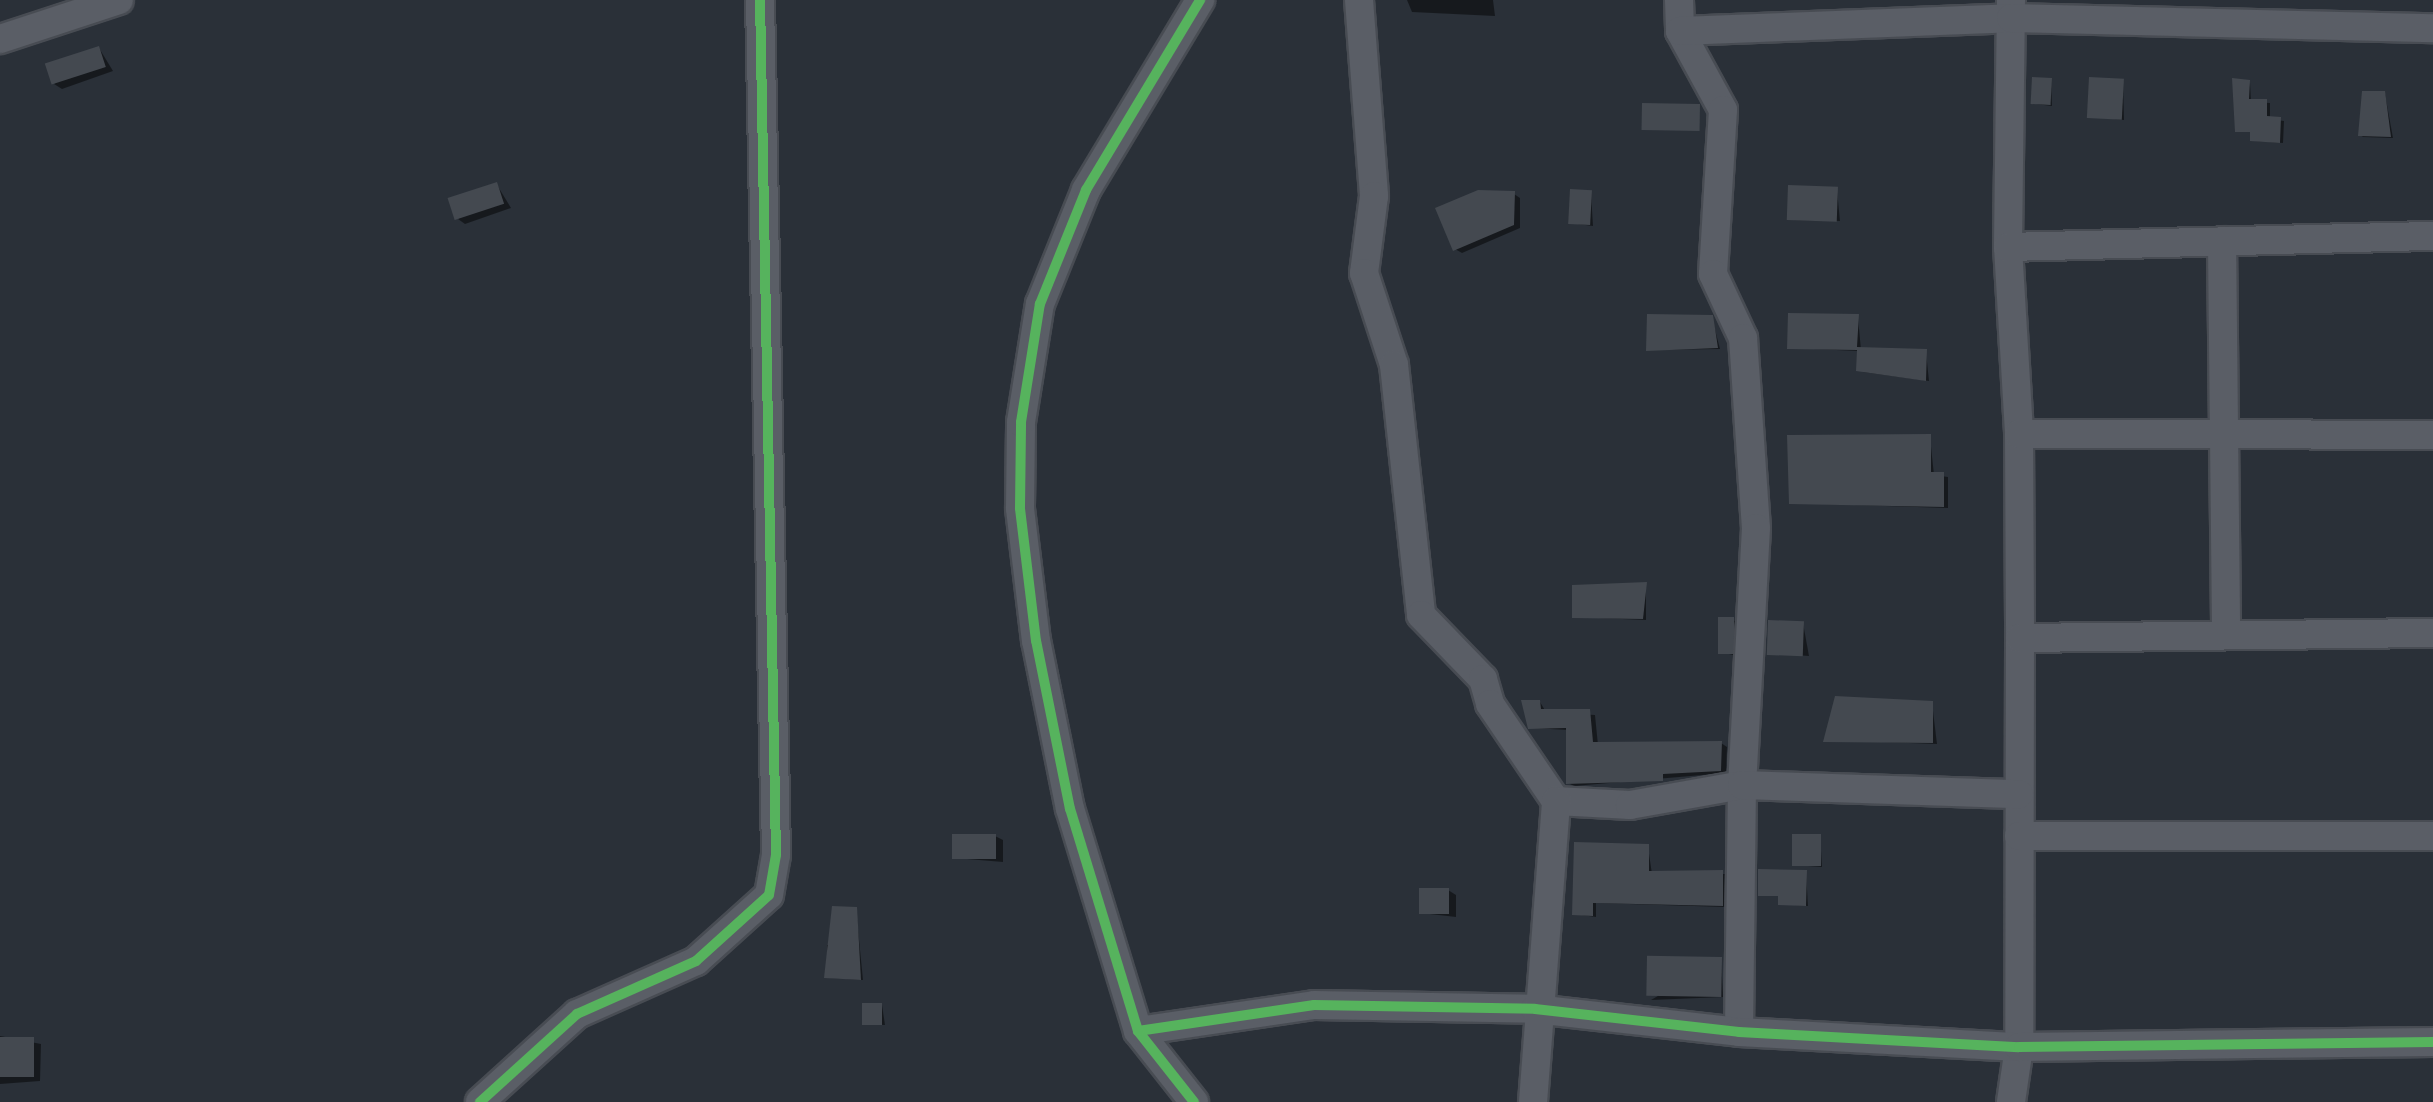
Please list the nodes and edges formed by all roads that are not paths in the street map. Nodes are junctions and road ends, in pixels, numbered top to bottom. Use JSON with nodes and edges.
{"nodes":[{"id":1,"x":120,"y":0,"type":"edge"},
{"id":2,"x":760,"y":0,"type":"edge"},
{"id":3,"x":1200,"y":0,"type":"edge"},
{"id":4,"x":1359,"y":0,"type":"edge"},
{"id":5,"x":1679,"y":0,"type":"edge"},
{"id":6,"x":2011,"y":9,"type":"edge"},
{"id":7,"x":2433,"y":28,"type":"edge"},
{"id":8,"x":1680,"y":31,"type":"junction"},
{"id":9,"x":0,"y":39,"type":"edge"},
{"id":10,"x":2433,"y":236,"type":"edge"},
{"id":11,"x":2222,"y":242,"type":"junction"},
{"id":12,"x":2008,"y":247,"type":"junction"},
{"id":13,"x":2019,"y":434,"type":"junction"},
{"id":14,"x":2433,"y":435,"type":"edge"},
{"id":15,"x":2223,"y":437,"type":"junction"},
{"id":16,"x":2433,"y":633,"type":"edge"},
{"id":17,"x":2226,"y":635,"type":"junction"},
{"id":18,"x":2020,"y":638,"type":"junction"},
{"id":19,"x":1742,"y":786,"type":"junction"},
{"id":20,"x":2019,"y":794,"type":"junction"},
{"id":21,"x":1556,"y":801,"type":"junction"},
{"id":22,"x":2019,"y":836,"type":"junction"},
{"id":23,"x":2433,"y":836,"type":"edge"},
{"id":24,"x":1535,"y":1009,"type":"junction"},
{"id":25,"x":1138,"y":1031,"type":"junction"},
{"id":26,"x":1739,"y":1032,"type":"junction"},
{"id":27,"x":2433,"y":1042,"type":"edge"},
{"id":28,"x":2020,"y":1047,"type":"junction"},
{"id":29,"x":480,"y":1102,"type":"edge"},
{"id":30,"x":1194,"y":1102,"type":"edge"},
{"id":31,"x":1533,"y":1102,"type":"edge"},
{"id":32,"x":2011,"y":1102,"type":"edge"}],
"edges":[{"from":1,"to":9,"type":"street"},
{"from":2,"to":29,"type":"street"},
{"from":3,"to":25,"type":"street"},
{"from":4,"to":21,"type":"street"},
{"from":5,"to":8,"type":"street"},
{"from":6,"to":7,"type":"street"},
{"from":6,"to":8,"type":"street"},
{"from":6,"to":12,"type":"street"},
{"from":8,"to":19,"type":"street"},
{"from":10,"to":11,"type":"street"},
{"from":11,"to":12,"type":"street"},
{"from":11,"to":15,"type":"street"},
{"from":12,"to":13,"type":"street"},
{"from":13,"to":15,"type":"street"},
{"from":13,"to":18,"type":"street"},
{"from":14,"to":15,"type":"street"},
{"from":15,"to":17,"type":"street"},
{"from":16,"to":17,"type":"street"},
{"from":17,"to":18,"type":"street"},
{"from":18,"to":20,"type":"street"},
{"from":19,"to":20,"type":"street"},
{"from":19,"to":21,"type":"street"},
{"from":19,"to":26,"type":"street"},
{"from":20,"to":22,"type":"street"},
{"from":21,"to":24,"type":"street"},
{"from":22,"to":23,"type":"street"},
{"from":22,"to":28,"type":"street"},
{"from":24,"to":25,"type":"street"},
{"from":24,"to":26,"type":"street"},
{"from":24,"to":31,"type":"street"},
{"from":25,"to":30,"type":"street"},
{"from":26,"to":28,"type":"street"},
{"from":27,"to":28,"type":"street"},
{"from":28,"to":32,"type":"street"}]}
